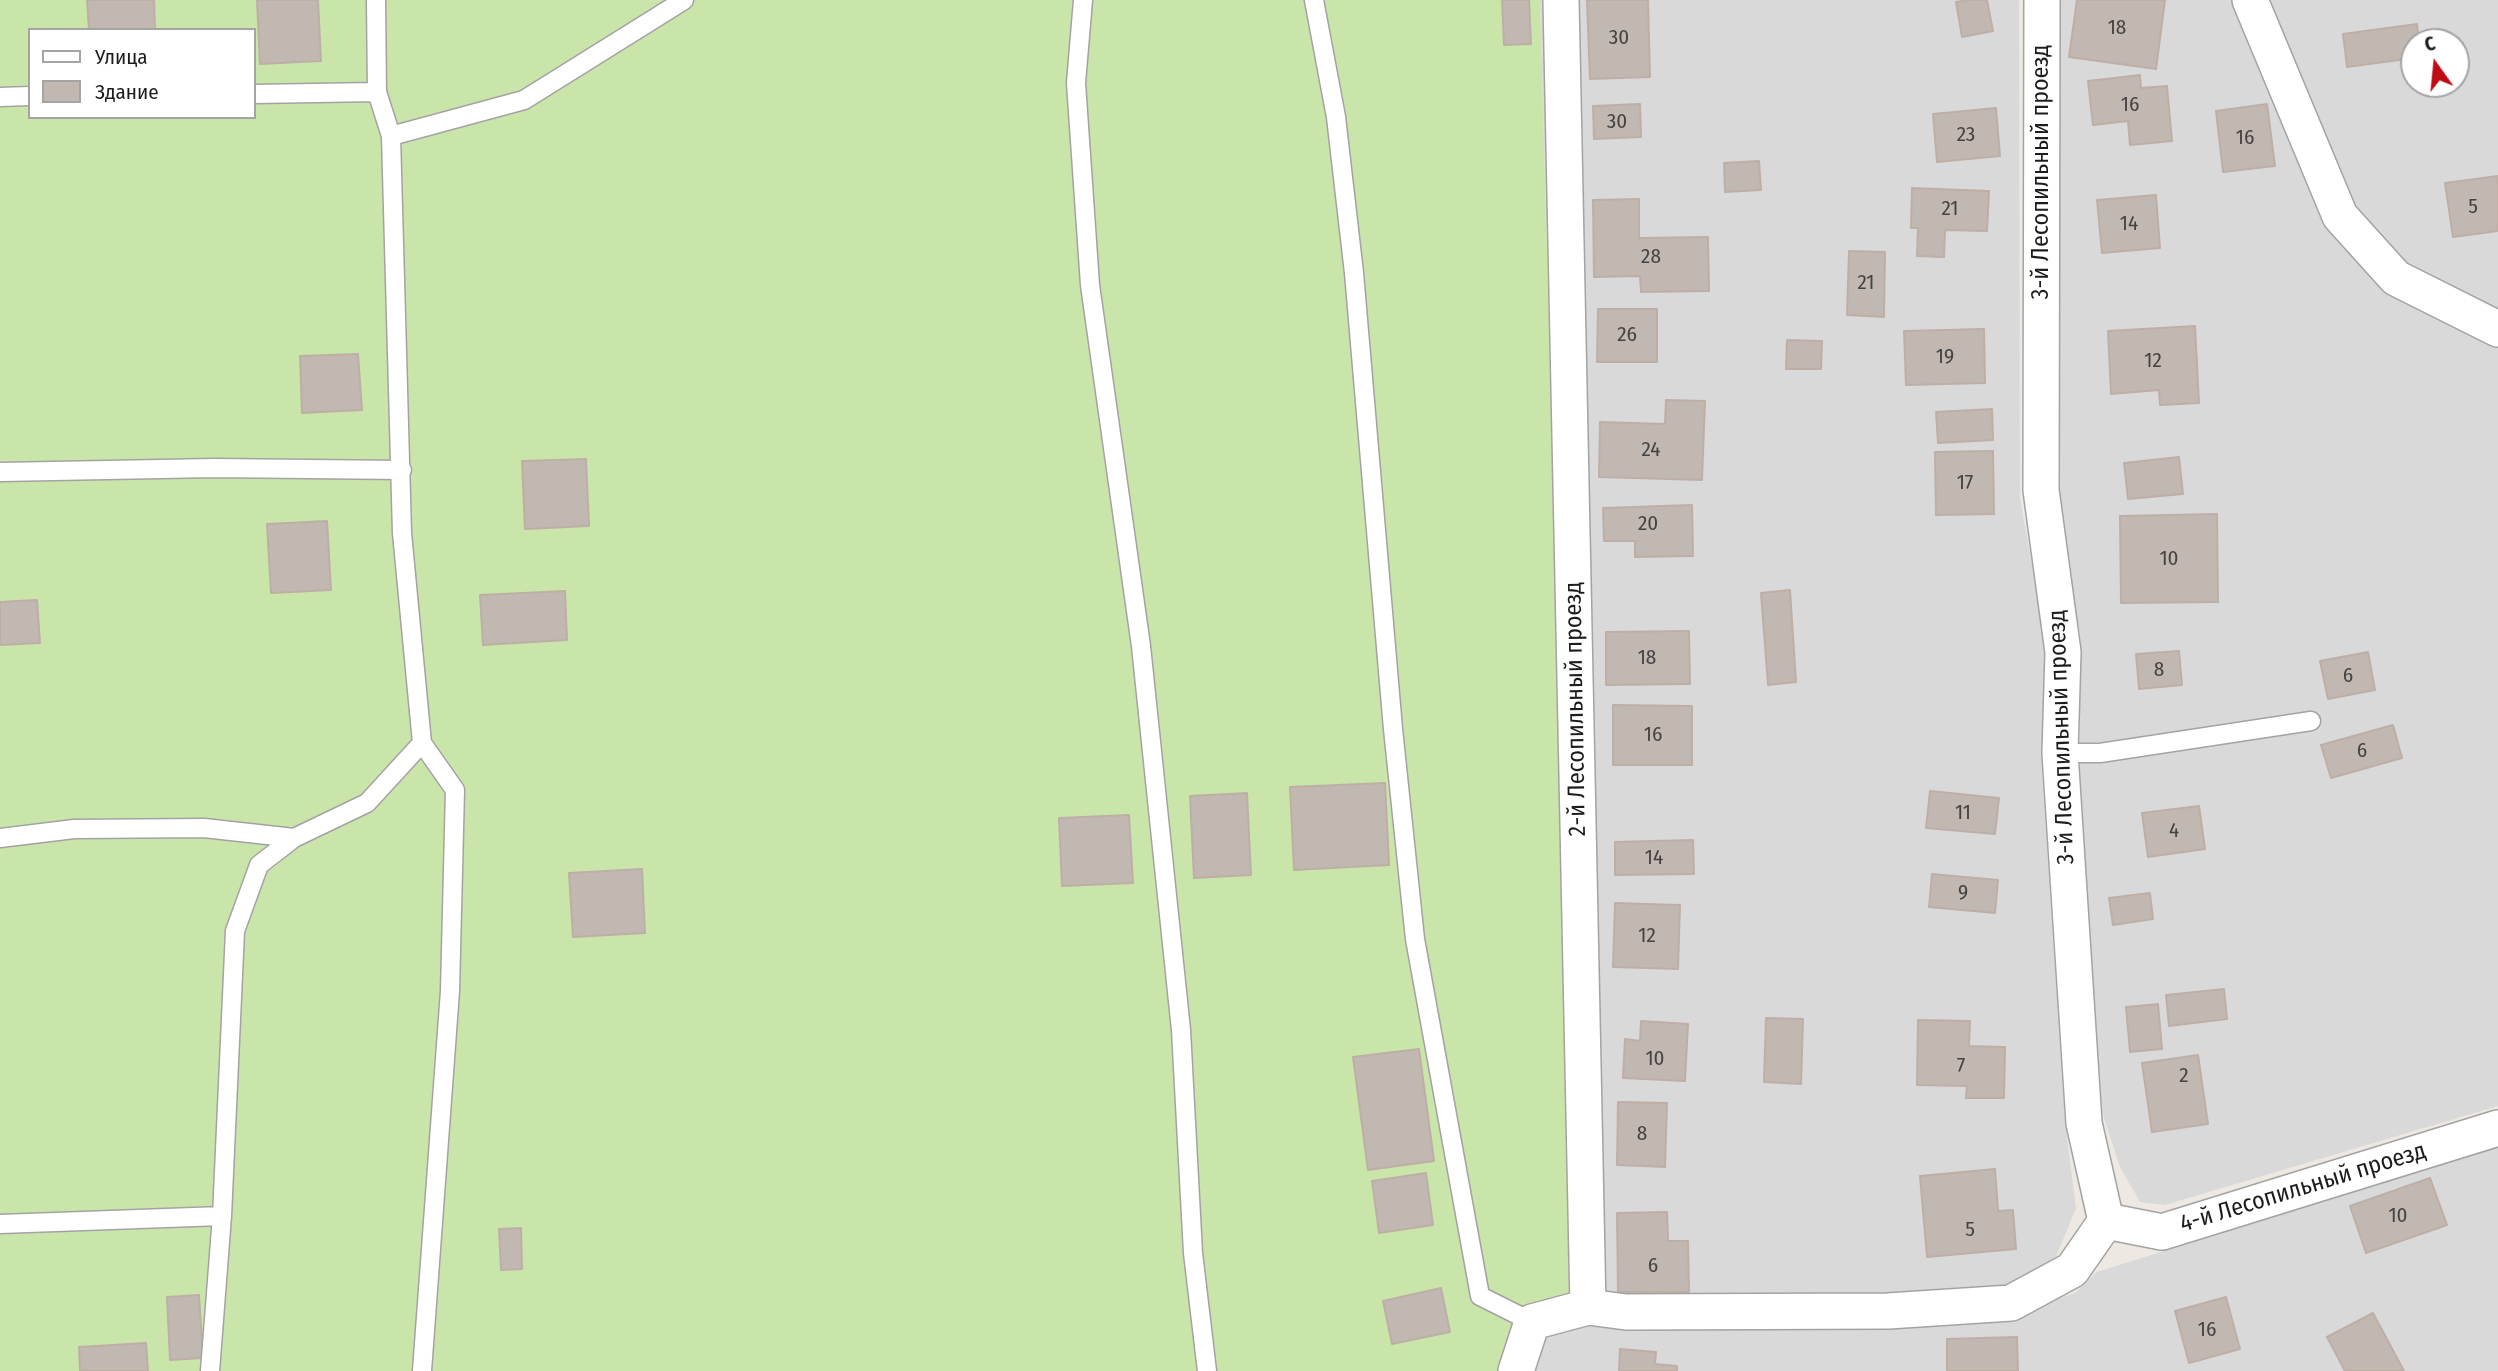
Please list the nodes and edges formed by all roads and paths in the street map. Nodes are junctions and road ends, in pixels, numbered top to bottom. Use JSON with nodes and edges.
{"nodes":[{"id":1,"x":376,"y":0,"type":"edge"},
{"id":2,"x":684,"y":0,"type":"edge"},
{"id":3,"x":1083,"y":0,"type":"edge"},
{"id":4,"x":1314,"y":0,"type":"edge"},
{"id":5,"x":1561,"y":0,"type":"edge"},
{"id":6,"x":2042,"y":0,"type":"edge"},
{"id":7,"x":2250,"y":0,"type":"edge"},
{"id":8,"x":377,"y":92,"type":"junction"},
{"id":9,"x":256,"y":94,"type":"edge"},
{"id":10,"x":28,"y":96,"type":"edge"},
{"id":11,"x":0,"y":97,"type":"edge"},
{"id":12,"x":391,"y":136,"type":"junction"},
{"id":13,"x":2498,"y":329,"type":"edge"},
{"id":14,"x":402,"y":470,"type":"junction"},
{"id":15,"x":0,"y":472,"type":"edge"},
{"id":16,"x":2311,"y":721,"type":"dead end"},
{"id":17,"x":422,"y":743,"type":"junction"},
{"id":18,"x":2060,"y":753,"type":"junction"},
{"id":19,"x":0,"y":838,"type":"edge"},
{"id":20,"x":295,"y":838,"type":"junction"},
{"id":21,"x":2498,"y":1128,"type":"edge"},
{"id":22,"x":222,"y":1216,"type":"junction"},
{"id":23,"x":2106,"y":1221,"type":"junction"},
{"id":24,"x":0,"y":1224,"type":"edge"},
{"id":25,"x":1588,"y":1307,"type":"junction"},
{"id":26,"x":1532,"y":1322,"type":"junction"},
{"id":27,"x":210,"y":1371,"type":"edge"},
{"id":28,"x":422,"y":1371,"type":"edge"},
{"id":29,"x":1207,"y":1371,"type":"edge"},
{"id":30,"x":1516,"y":1371,"type":"edge"}],
"edges":[{"from":1,"to":8,"type":"lane"},
{"from":2,"to":12,"type":"lane"},
{"from":3,"to":29,"type":"lane"},
{"from":4,"to":26,"type":"lane"},
{"from":5,"to":25,"type":"street","name":"2-й Лесопильный проезд"},
{"from":6,"to":18,"type":"street","name":"3-й Лесопильный проезд"},
{"from":7,"to":13,"type":"street"},
{"from":8,"to":9,"type":"lane"},
{"from":8,"to":12,"type":"lane"},
{"from":10,"to":11,"type":"lane"},
{"from":12,"to":14,"type":"lane"},
{"from":14,"to":15,"type":"lane"},
{"from":14,"to":17,"type":"lane"},
{"from":16,"to":18,"type":"lane"},
{"from":17,"to":20,"type":"lane"},
{"from":17,"to":28,"type":"lane"},
{"from":18,"to":23,"type":"street","name":"3-й Лесопильный проезд"},
{"from":19,"to":20,"type":"lane"},
{"from":20,"to":22,"type":"lane"},
{"from":21,"to":23,"type":"street","name":"4-й Лесопильный проезд"},
{"from":22,"to":24,"type":"lane"},
{"from":22,"to":27,"type":"lane"},
{"from":23,"to":25,"type":"street"},
{"from":25,"to":26,"type":"street"},
{"from":26,"to":30,"type":"street"}]}
